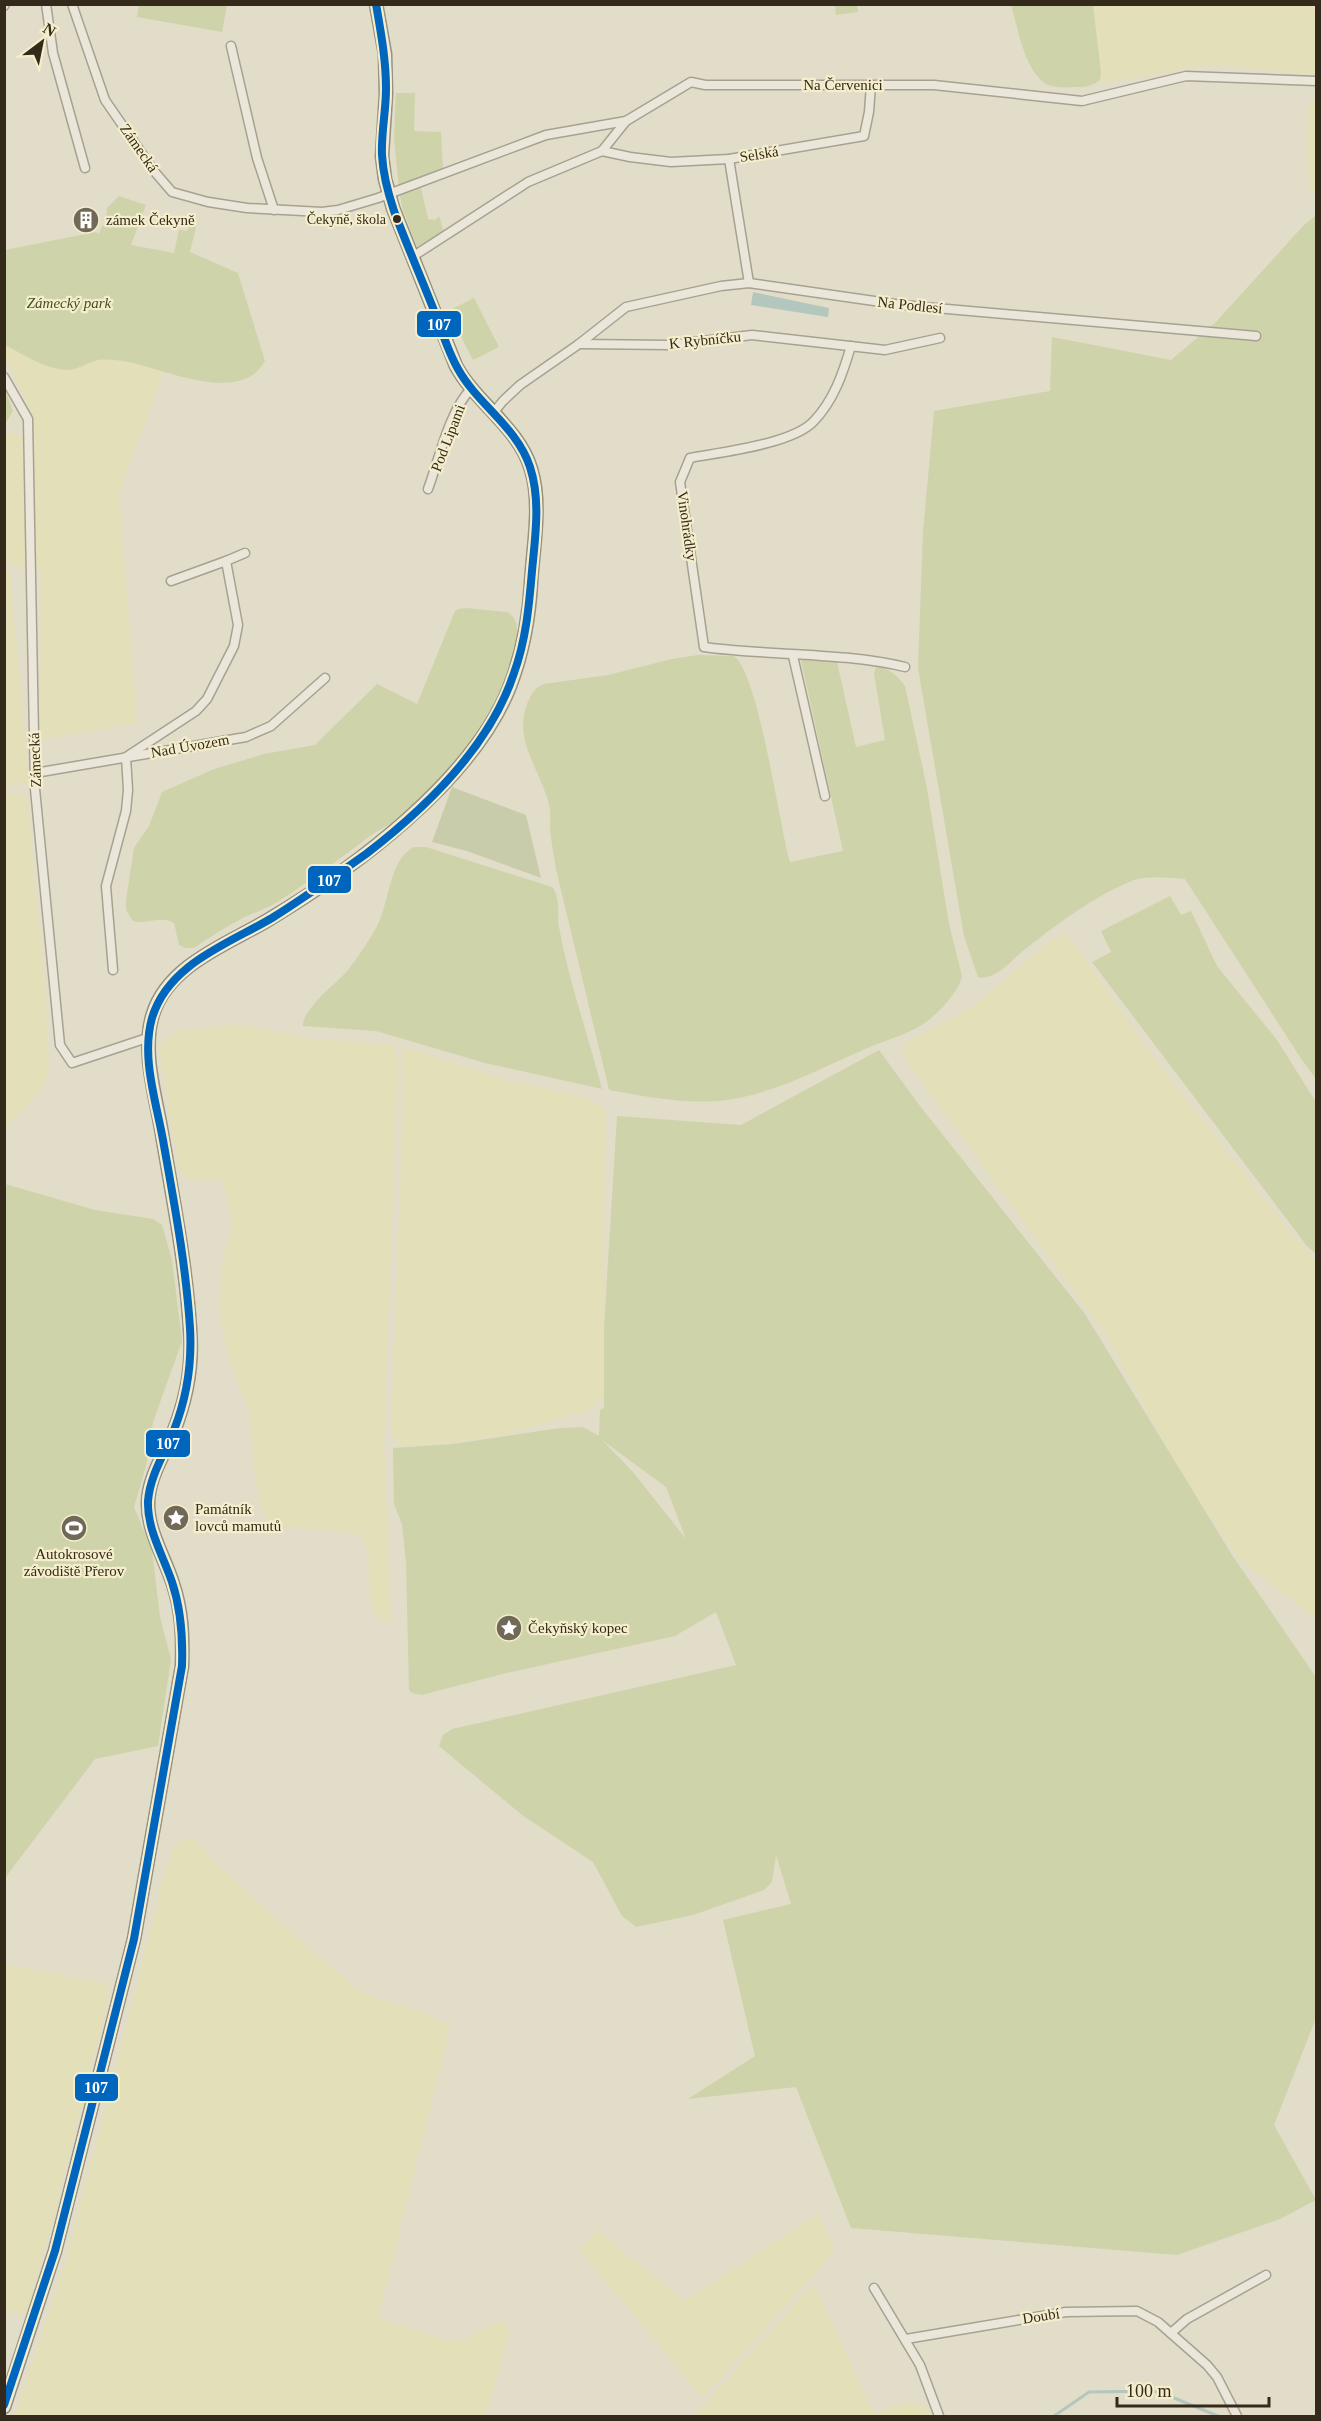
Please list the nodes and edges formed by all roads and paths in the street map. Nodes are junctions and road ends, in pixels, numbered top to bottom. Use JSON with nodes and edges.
{"nodes":[{"id":1,"x":46,"y":4,"type":"edge"},
{"id":2,"x":72,"y":4,"type":"edge"},
{"id":3,"x":376,"y":4,"type":"edge"},
{"id":4,"x":231,"y":46,"type":"dead end"},
{"id":5,"x":1317,"y":81,"type":"edge"},
{"id":6,"x":871,"y":85,"type":"junction"},
{"id":7,"x":626,"y":121,"type":"junction"},
{"id":8,"x":602,"y":151,"type":"junction"},
{"id":9,"x":729,"y":159,"type":"junction"},
{"id":10,"x":85,"y":168,"type":"dead end"},
{"id":11,"x":388,"y":193,"type":"junction"},
{"id":12,"x":274,"y":210,"type":"junction"},
{"id":13,"x":412,"y":257,"type":"junction"},
{"id":14,"x":749,"y":283,"type":"junction"},
{"id":15,"x":1256,"y":336,"type":"dead end"},
{"id":16,"x":940,"y":338,"type":"dead end"},
{"id":17,"x":579,"y":344,"type":"junction"},
{"id":18,"x":850,"y":346,"type":"junction"},
{"id":19,"x":4,"y":377,"type":"edge"},
{"id":20,"x":471,"y":390,"type":"junction"},
{"id":21,"x":493,"y":413,"type":"junction"},
{"id":22,"x":428,"y":489,"type":"dead end"},
{"id":23,"x":245,"y":553,"type":"dead end"},
{"id":24,"x":226,"y":561,"type":"junction"},
{"id":25,"x":171,"y":582,"type":"dead end"},
{"id":26,"x":793,"y":656,"type":"junction"},
{"id":27,"x":905,"y":667,"type":"dead end"},
{"id":28,"x":326,"y":678,"type":"dead end"},
{"id":29,"x":126,"y":757,"type":"junction"},
{"id":30,"x":35,"y":772,"type":"junction"},
{"id":31,"x":825,"y":796,"type":"dead end"},
{"id":32,"x":113,"y":970,"type":"dead end"},
{"id":33,"x":150,"y":1037,"type":"junction"},
{"id":34,"x":1266,"y":2275,"type":"dead end"},
{"id":35,"x":874,"y":2288,"type":"dead end"},
{"id":36,"x":1171,"y":2333,"type":"junction"},
{"id":37,"x":906,"y":2339,"type":"junction"},
{"id":38,"x":4,"y":2407,"type":"edge"},
{"id":39,"x":939,"y":2416,"type":"edge"},
{"id":40,"x":1237,"y":2416,"type":"edge"}],
"edges":[{"from":1,"to":10,"type":"street"},
{"from":2,"to":12,"type":"street","name":"Zámecká"},
{"from":3,"to":11,"type":"main road","name":"Pod Lipami"},
{"from":4,"to":12,"type":"street"},
{"from":5,"to":6,"type":"street","name":"Na Červenici"},
{"from":6,"to":7,"type":"street","name":"Na Červenici"},
{"from":6,"to":9,"type":"street","name":"Selská"},
{"from":7,"to":8,"type":"street"},
{"from":7,"to":11,"type":"street","name":"Na Červenici"},
{"from":8,"to":9,"type":"street","name":"Selská"},
{"from":8,"to":13,"type":"street"},
{"from":9,"to":14,"type":"street"},
{"from":11,"to":12,"type":"street","name":"Zámecká"},
{"from":11,"to":13,"type":"main road","name":"Pod Lipami"},
{"from":13,"to":20,"type":"main road","name":"Pod Lipami"},
{"from":14,"to":15,"type":"street","name":"Na Podlesí"},
{"from":14,"to":17,"type":"street","name":"Na Podlesí"},
{"from":16,"to":18,"type":"street","name":"K Rybníčku"},
{"from":17,"to":18,"type":"street","name":"K Rybníčku"},
{"from":17,"to":21,"type":"street"},
{"from":18,"to":26,"type":"street","name":"Vinohrádky"},
{"from":19,"to":30,"type":"street","name":"Zámecká"},
{"from":20,"to":21,"type":"main road","name":"Pod Lipami"},
{"from":20,"to":22,"type":"street","name":"Pod Lipami"},
{"from":21,"to":33,"type":"main road","name":"Pod Lipami"},
{"from":23,"to":24,"type":"street"},
{"from":24,"to":25,"type":"street"},
{"from":24,"to":29,"type":"street"},
{"from":26,"to":27,"type":"street","name":"Vinohrádky"},
{"from":26,"to":31,"type":"street"},
{"from":28,"to":29,"type":"street","name":"Nad Úvozem"},
{"from":29,"to":30,"type":"street","name":"Nad Úvozem"},
{"from":29,"to":32,"type":"street"},
{"from":30,"to":33,"type":"street","name":"Zámecká"},
{"from":33,"to":38,"type":"main road","name":"Pod Lipami"},
{"from":34,"to":36,"type":"street"},
{"from":35,"to":37,"type":"street"},
{"from":36,"to":37,"type":"street","name":"Doubí"},
{"from":36,"to":40,"type":"street","name":"Doubí"},
{"from":37,"to":39,"type":"street"}]}
